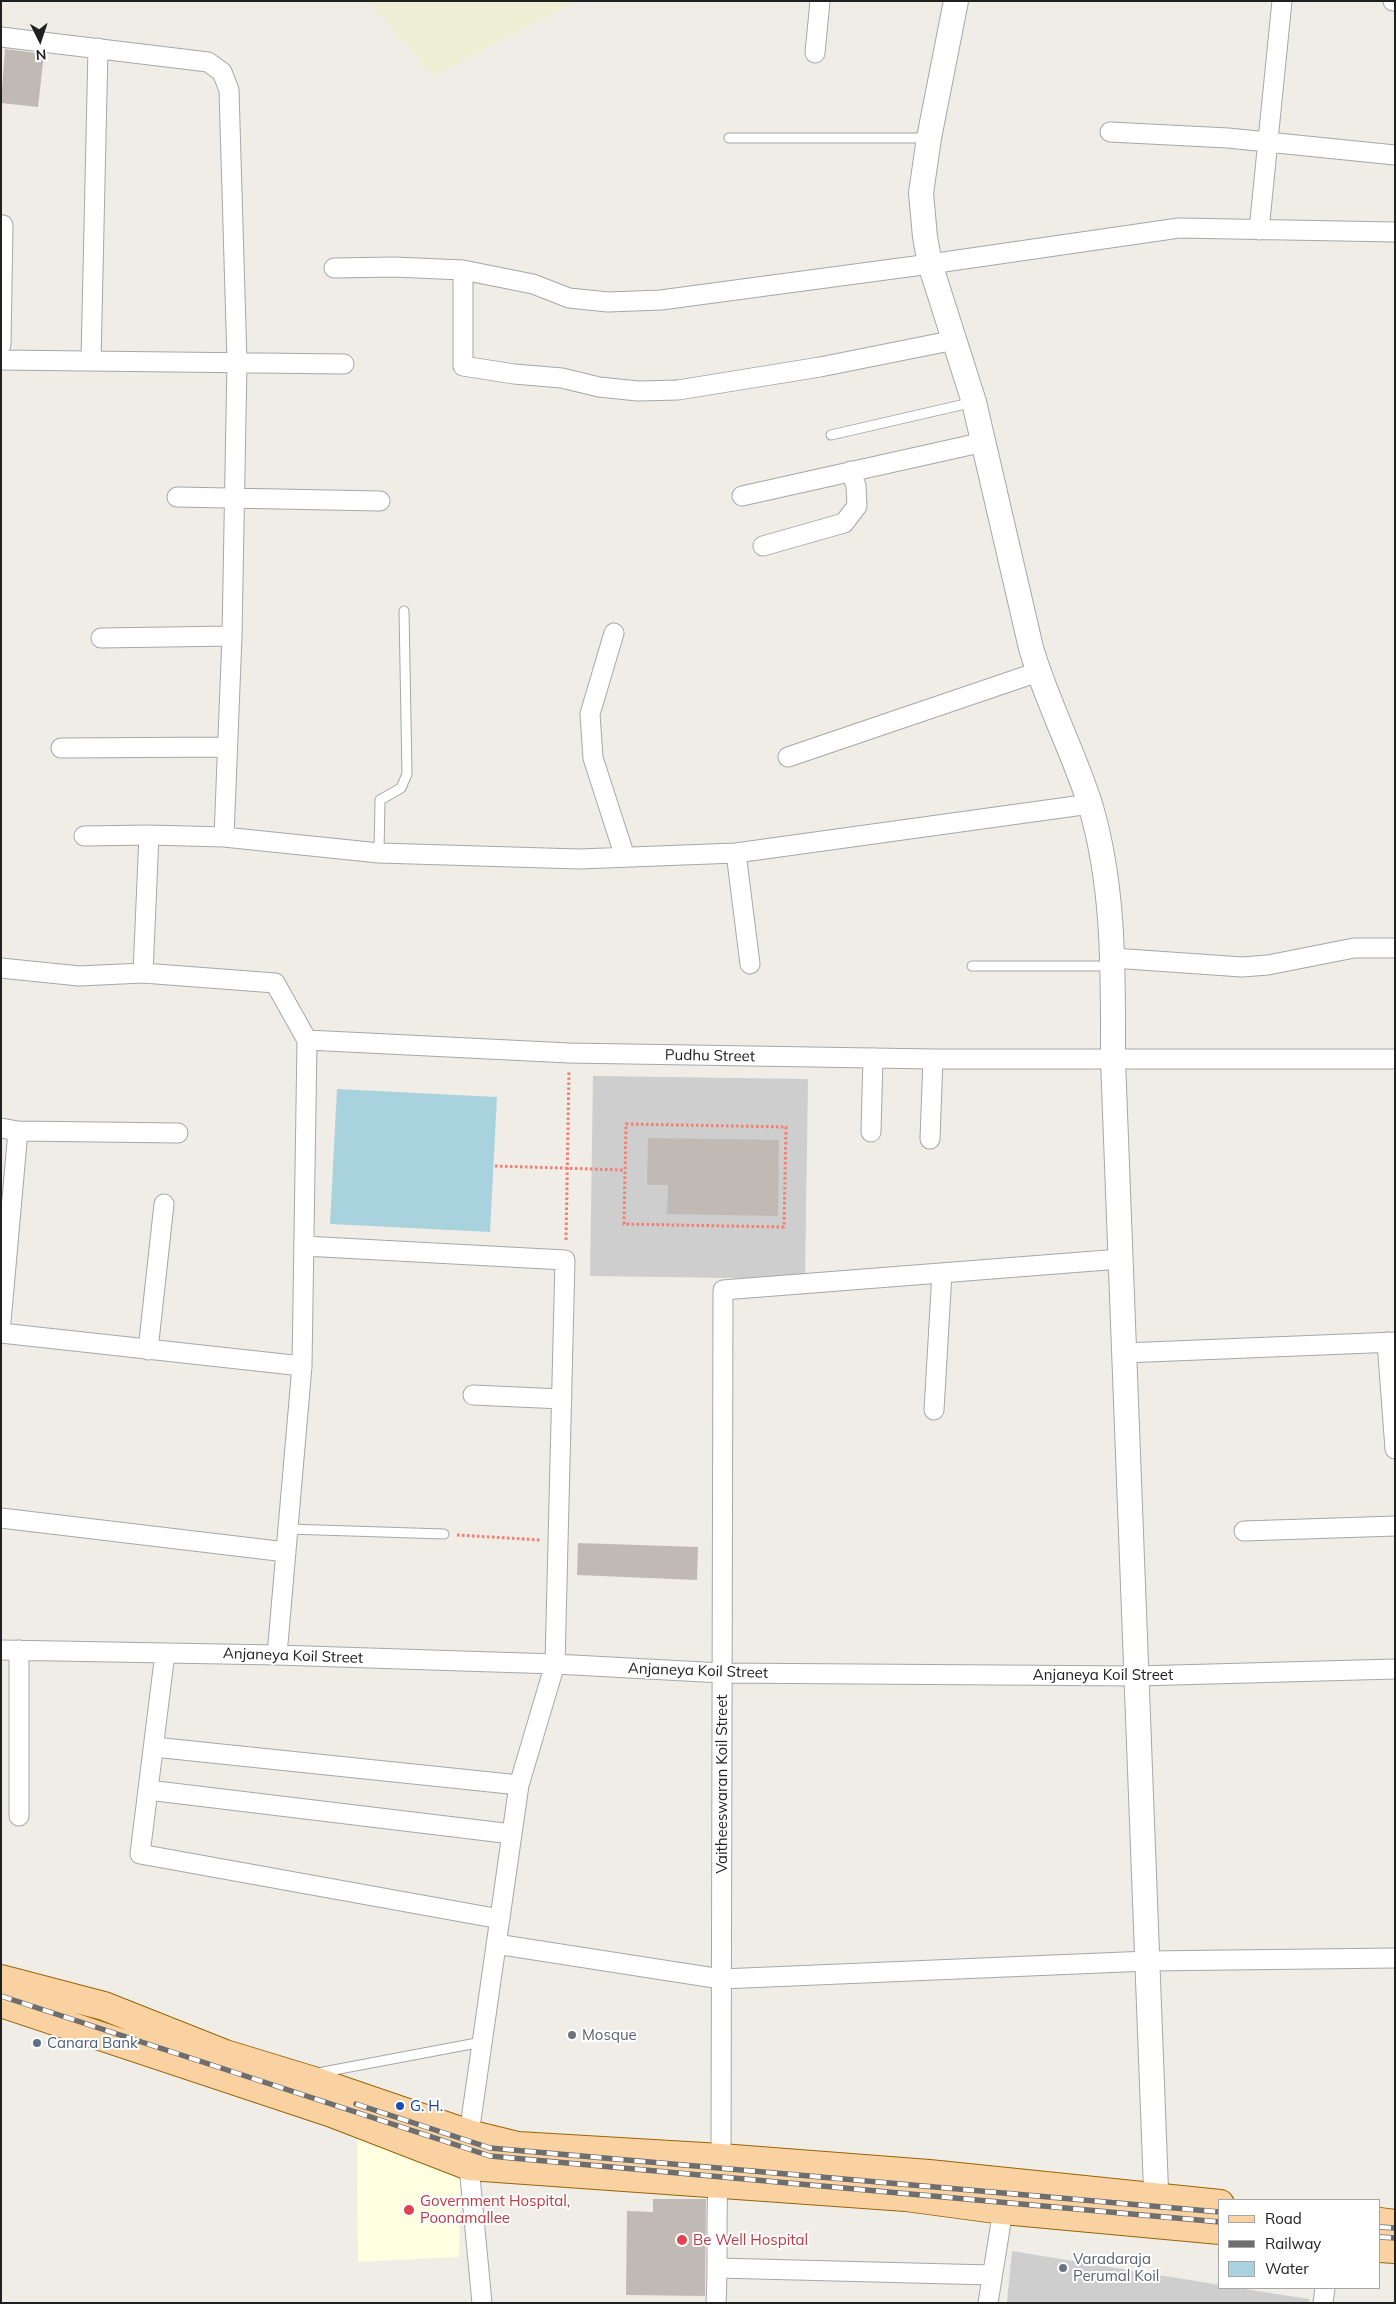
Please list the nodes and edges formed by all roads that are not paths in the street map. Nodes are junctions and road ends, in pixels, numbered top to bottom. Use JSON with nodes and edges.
{"nodes":[{"id":1,"x":820,"y":1,"type":"edge"},
{"id":2,"x":956,"y":1,"type":"edge"},
{"id":3,"x":1282,"y":1,"type":"edge"},
{"id":4,"x":1,"y":37,"type":"edge"},
{"id":5,"x":98,"y":48,"type":"junction"},
{"id":6,"x":815,"y":53,"type":"dead end"},
{"id":7,"x":1110,"y":132,"type":"dead end"},
{"id":8,"x":729,"y":138,"type":"dead end"},
{"id":9,"x":929,"y":138,"type":"junction"},
{"id":10,"x":1268,"y":143,"type":"junction"},
{"id":11,"x":1395,"y":155,"type":"edge"},
{"id":12,"x":1,"y":225,"type":"edge"},
{"id":13,"x":1259,"y":230,"type":"junction"},
{"id":14,"x":1395,"y":232,"type":"edge"},
{"id":15,"x":930,"y":264,"type":"junction"},
{"id":16,"x":334,"y":268,"type":"dead end"},
{"id":17,"x":463,"y":270,"type":"junction"},
{"id":18,"x":955,"y":340,"type":"junction"},
{"id":19,"x":1,"y":345,"type":"edge"},
{"id":20,"x":1,"y":360,"type":"edge"},
{"id":21,"x":92,"y":361,"type":"junction"},
{"id":22,"x":237,"y":361,"type":"junction"},
{"id":23,"x":344,"y":364,"type":"dead end"},
{"id":24,"x":974,"y":402,"type":"junction"},
{"id":25,"x":831,"y":435,"type":"dead end"},
{"id":26,"x":984,"y":442,"type":"junction"},
{"id":27,"x":851,"y":471,"type":"junction"},
{"id":28,"x":742,"y":496,"type":"dead end"},
{"id":29,"x":177,"y":497,"type":"dead end"},
{"id":30,"x":235,"y":499,"type":"junction"},
{"id":31,"x":380,"y":501,"type":"dead end"},
{"id":32,"x":763,"y":546,"type":"dead end"},
{"id":33,"x":404,"y":611,"type":"dead end"},
{"id":34,"x":614,"y":633,"type":"dead end"},
{"id":35,"x":232,"y":636,"type":"junction"},
{"id":36,"x":101,"y":638,"type":"dead end"},
{"id":37,"x":1038,"y":672,"type":"junction"},
{"id":38,"x":227,"y":747,"type":"junction"},
{"id":39,"x":61,"y":748,"type":"dead end"},
{"id":40,"x":788,"y":757,"type":"dead end"},
{"id":41,"x":1090,"y":804,"type":"junction"},
{"id":42,"x":149,"y":835,"type":"junction"},
{"id":43,"x":84,"y":836,"type":"dead end"},
{"id":44,"x":224,"y":837,"type":"junction"},
{"id":45,"x":379,"y":853,"type":"junction"},
{"id":46,"x":736,"y":853,"type":"junction"},
{"id":47,"x":625,"y":856,"type":"junction"},
{"id":48,"x":1395,"y":948,"type":"edge"},
{"id":49,"x":1113,"y":962,"type":"junction"},
{"id":50,"x":750,"y":964,"type":"dead end"},
{"id":51,"x":972,"y":966,"type":"dead end"},
{"id":52,"x":1,"y":968,"type":"edge"},
{"id":53,"x":143,"y":973,"type":"junction"},
{"id":54,"x":307,"y":1040,"type":"junction"},
{"id":55,"x":873,"y":1058,"type":"junction"},
{"id":56,"x":933,"y":1059,"type":"junction"},
{"id":57,"x":1395,"y":1059,"type":"edge"},
{"id":58,"x":1113,"y":1060,"type":"junction"},
{"id":59,"x":9,"y":1130,"type":"edge"},
{"id":60,"x":871,"y":1132,"type":"dead end"},
{"id":61,"x":178,"y":1133,"type":"dead end"},
{"id":62,"x":930,"y":1139,"type":"dead end"},
{"id":63,"x":164,"y":1204,"type":"dead end"},
{"id":64,"x":304,"y":1246,"type":"junction"},
{"id":65,"x":1120,"y":1259,"type":"junction"},
{"id":66,"x":4,"y":1263,"type":"edge"},
{"id":67,"x":942,"y":1273,"type":"junction"},
{"id":68,"x":1,"y":1322,"type":"edge"},
{"id":69,"x":1,"y":1333,"type":"edge"},
{"id":70,"x":1391,"y":1342,"type":"edge"},
{"id":71,"x":148,"y":1350,"type":"junction"},
{"id":72,"x":1124,"y":1353,"type":"junction"},
{"id":73,"x":302,"y":1366,"type":"junction"},
{"id":74,"x":473,"y":1395,"type":"dead end"},
{"id":75,"x":562,"y":1399,"type":"junction"},
{"id":76,"x":934,"y":1410,"type":"dead end"},
{"id":77,"x":1395,"y":1449,"type":"edge"},
{"id":78,"x":1,"y":1518,"type":"edge"},
{"id":79,"x":1395,"y":1526,"type":"edge"},
{"id":80,"x":288,"y":1529,"type":"junction"},
{"id":81,"x":1244,"y":1531,"type":"dead end"},
{"id":82,"x":444,"y":1534,"type":"road end"},
{"id":83,"x":286,"y":1552,"type":"junction"},
{"id":84,"x":10,"y":1650,"type":"edge"},
{"id":85,"x":165,"y":1653,"type":"junction"},
{"id":86,"x":278,"y":1655,"type":"junction"},
{"id":87,"x":555,"y":1664,"type":"junction"},
{"id":88,"x":1395,"y":1669,"type":"edge"},
{"id":89,"x":722,"y":1673,"type":"junction"},
{"id":90,"x":1137,"y":1676,"type":"junction"},
{"id":91,"x":154,"y":1747,"type":"junction"},
{"id":92,"x":519,"y":1785,"type":"junction"},
{"id":93,"x":148,"y":1790,"type":"junction"},
{"id":94,"x":19,"y":1816,"type":"dead end"},
{"id":95,"x":512,"y":1834,"type":"junction"},
{"id":96,"x":500,"y":1919,"type":"junction"},
{"id":97,"x":496,"y":1944,"type":"junction"},
{"id":98,"x":1395,"y":1958,"type":"edge"},
{"id":99,"x":1148,"y":1961,"type":"junction"},
{"id":100,"x":1,"y":1979,"type":"edge"},
{"id":101,"x":721,"y":1979,"type":"junction"},
{"id":102,"x":1,"y":2003,"type":"edge"},
{"id":103,"x":482,"y":2042,"type":"junction"},
{"id":104,"x":299,"y":2076,"type":"junction"},
{"id":105,"x":469,"y":2134,"type":"junction"},
{"id":106,"x":469,"y":2166,"type":"junction"},
{"id":107,"x":719,"y":2170,"type":"junction"},
{"id":108,"x":1157,"y":2196,"type":"junction"},
{"id":109,"x":1218,"y":2204,"type":"edge"},
{"id":110,"x":1003,"y":2210,"type":"junction"},
{"id":111,"x":1381,"y":2222,"type":"edge"},
{"id":112,"x":1158,"y":2223,"type":"junction"},
{"id":113,"x":1395,"y":2224,"type":"edge"},
{"id":114,"x":1218,"y":2230,"type":"edge"},
{"id":115,"x":1381,"y":2248,"type":"edge"},
{"id":116,"x":1395,"y":2249,"type":"edge"},
{"id":117,"x":718,"y":2268,"type":"junction"},
{"id":118,"x":991,"y":2274,"type":"junction"},
{"id":119,"x":1325,"y":2289,"type":"edge"},
{"id":120,"x":482,"y":2303,"type":"edge"},
{"id":121,"x":716,"y":2303,"type":"edge"},
{"id":122,"x":988,"y":2303,"type":"edge"},
{"id":123,"x":1323,"y":2303,"type":"edge"}],
"edges":[{"from":1,"to":6,"type":"street"},
{"from":2,"to":9,"type":"street"},
{"from":3,"to":10,"type":"street"},
{"from":4,"to":5,"type":"street"},
{"from":5,"to":21,"type":"street"},
{"from":5,"to":22,"type":"street"},
{"from":7,"to":10,"type":"street"},
{"from":8,"to":9,"type":"lane"},
{"from":9,"to":15,"type":"street"},
{"from":10,"to":11,"type":"street"},
{"from":10,"to":13,"type":"street"},
{"from":12,"to":19,"type":"street"},
{"from":13,"to":14,"type":"street"},
{"from":13,"to":15,"type":"street"},
{"from":15,"to":17,"type":"street"},
{"from":15,"to":18,"type":"street"},
{"from":16,"to":17,"type":"street"},
{"from":17,"to":18,"type":"street"},
{"from":18,"to":24,"type":"street"},
{"from":20,"to":21,"type":"street"},
{"from":21,"to":22,"type":"street"},
{"from":22,"to":23,"type":"street"},
{"from":22,"to":30,"type":"street"},
{"from":24,"to":25,"type":"lane"},
{"from":24,"to":26,"type":"street"},
{"from":26,"to":27,"type":"street"},
{"from":26,"to":37,"type":"street"},
{"from":27,"to":28,"type":"street"},
{"from":27,"to":32,"type":"street"},
{"from":29,"to":30,"type":"street"},
{"from":30,"to":31,"type":"street"},
{"from":30,"to":35,"type":"street"},
{"from":33,"to":45,"type":"lane"},
{"from":34,"to":47,"type":"street"},
{"from":35,"to":36,"type":"street"},
{"from":35,"to":38,"type":"street"},
{"from":37,"to":40,"type":"street"},
{"from":37,"to":41,"type":"street"},
{"from":38,"to":39,"type":"street"},
{"from":38,"to":44,"type":"street"},
{"from":41,"to":46,"type":"street"},
{"from":41,"to":49,"type":"street"},
{"from":42,"to":43,"type":"street"},
{"from":42,"to":44,"type":"street"},
{"from":42,"to":53,"type":"street"},
{"from":44,"to":45,"type":"street"},
{"from":45,"to":47,"type":"street"},
{"from":46,"to":47,"type":"street"},
{"from":46,"to":50,"type":"street"},
{"from":48,"to":49,"type":"street"},
{"from":49,"to":51,"type":"lane"},
{"from":49,"to":58,"type":"street"},
{"from":52,"to":53,"type":"street"},
{"from":53,"to":54,"type":"street"},
{"from":54,"to":55,"type":"street","name":"Pudhu Street"},
{"from":54,"to":64,"type":"street"},
{"from":55,"to":56,"type":"street","name":"Pudhu Street"},
{"from":55,"to":60,"type":"street"},
{"from":56,"to":58,"type":"street","name":"Pudhu Street"},
{"from":56,"to":62,"type":"street"},
{"from":57,"to":58,"type":"street","name":"Pudhu Street"},
{"from":58,"to":65,"type":"street"},
{"from":59,"to":61,"type":"street"},
{"from":59,"to":66,"type":"street"},
{"from":63,"to":71,"type":"street"},
{"from":64,"to":73,"type":"street"},
{"from":64,"to":75,"type":"street"},
{"from":65,"to":67,"type":"street"},
{"from":65,"to":72,"type":"street"},
{"from":66,"to":68,"type":"street"},
{"from":67,"to":76,"type":"street"},
{"from":67,"to":89,"type":"street","name":"Vaitheeswaran Koil Street"},
{"from":69,"to":71,"type":"street"},
{"from":70,"to":72,"type":"street"},
{"from":70,"to":77,"type":"street"},
{"from":71,"to":73,"type":"street"},
{"from":72,"to":90,"type":"street"},
{"from":73,"to":80,"type":"street"},
{"from":74,"to":75,"type":"street"},
{"from":75,"to":87,"type":"street"},
{"from":78,"to":83,"type":"street"},
{"from":79,"to":81,"type":"street"},
{"from":80,"to":82,"type":"lane"},
{"from":80,"to":83,"type":"street"},
{"from":83,"to":86,"type":"street"},
{"from":84,"to":85,"type":"street","name":"Anjaneya Koil Street"},
{"from":84,"to":94,"type":"street"},
{"from":85,"to":86,"type":"street","name":"Anjaneya Koil Street"},
{"from":85,"to":91,"type":"street"},
{"from":86,"to":87,"type":"street","name":"Anjaneya Koil Street"},
{"from":87,"to":89,"type":"street","name":"Anjaneya Koil Street"},
{"from":87,"to":92,"type":"street"},
{"from":88,"to":90,"type":"street","name":"Anjaneya Koil Street"},
{"from":89,"to":90,"type":"street","name":"Anjaneya Koil Street"},
{"from":89,"to":101,"type":"street","name":"Vaitheeswaran Koil Street"},
{"from":90,"to":99,"type":"street"},
{"from":91,"to":92,"type":"street"},
{"from":91,"to":93,"type":"street"},
{"from":92,"to":95,"type":"street"},
{"from":93,"to":95,"type":"street"},
{"from":93,"to":96,"type":"street"},
{"from":95,"to":96,"type":"street"},
{"from":96,"to":97,"type":"street"},
{"from":97,"to":101,"type":"street"},
{"from":97,"to":103,"type":"street"},
{"from":98,"to":99,"type":"street"},
{"from":99,"to":101,"type":"street"},
{"from":99,"to":108,"type":"street"},
{"from":100,"to":104,"type":"main road"},
{"from":101,"to":107,"type":"street","name":"Vaitheeswaran Koil Street"},
{"from":102,"to":106,"type":"main road"},
{"from":103,"to":104,"type":"lane"},
{"from":103,"to":105,"type":"street"},
{"from":104,"to":105,"type":"main road"},
{"from":105,"to":106,"type":"street"},
{"from":105,"to":107,"type":"main road"},
{"from":106,"to":107,"type":"main road"},
{"from":106,"to":120,"type":"street"},
{"from":107,"to":108,"type":"main road"},
{"from":107,"to":110,"type":"main road"},
{"from":107,"to":117,"type":"street","name":"Vaitheeswaran Koil Street"},
{"from":108,"to":109,"type":"main road"},
{"from":108,"to":112,"type":"street"},
{"from":110,"to":112,"type":"main road"},
{"from":110,"to":118,"type":"street"},
{"from":111,"to":113,"type":"main road"},
{"from":112,"to":114,"type":"main road"},
{"from":115,"to":116,"type":"main road"},
{"from":117,"to":118,"type":"street"},
{"from":117,"to":121,"type":"street","name":"Vaitheeswaran Koil Street"},
{"from":118,"to":122,"type":"street"},
{"from":119,"to":123,"type":"street"}]}
